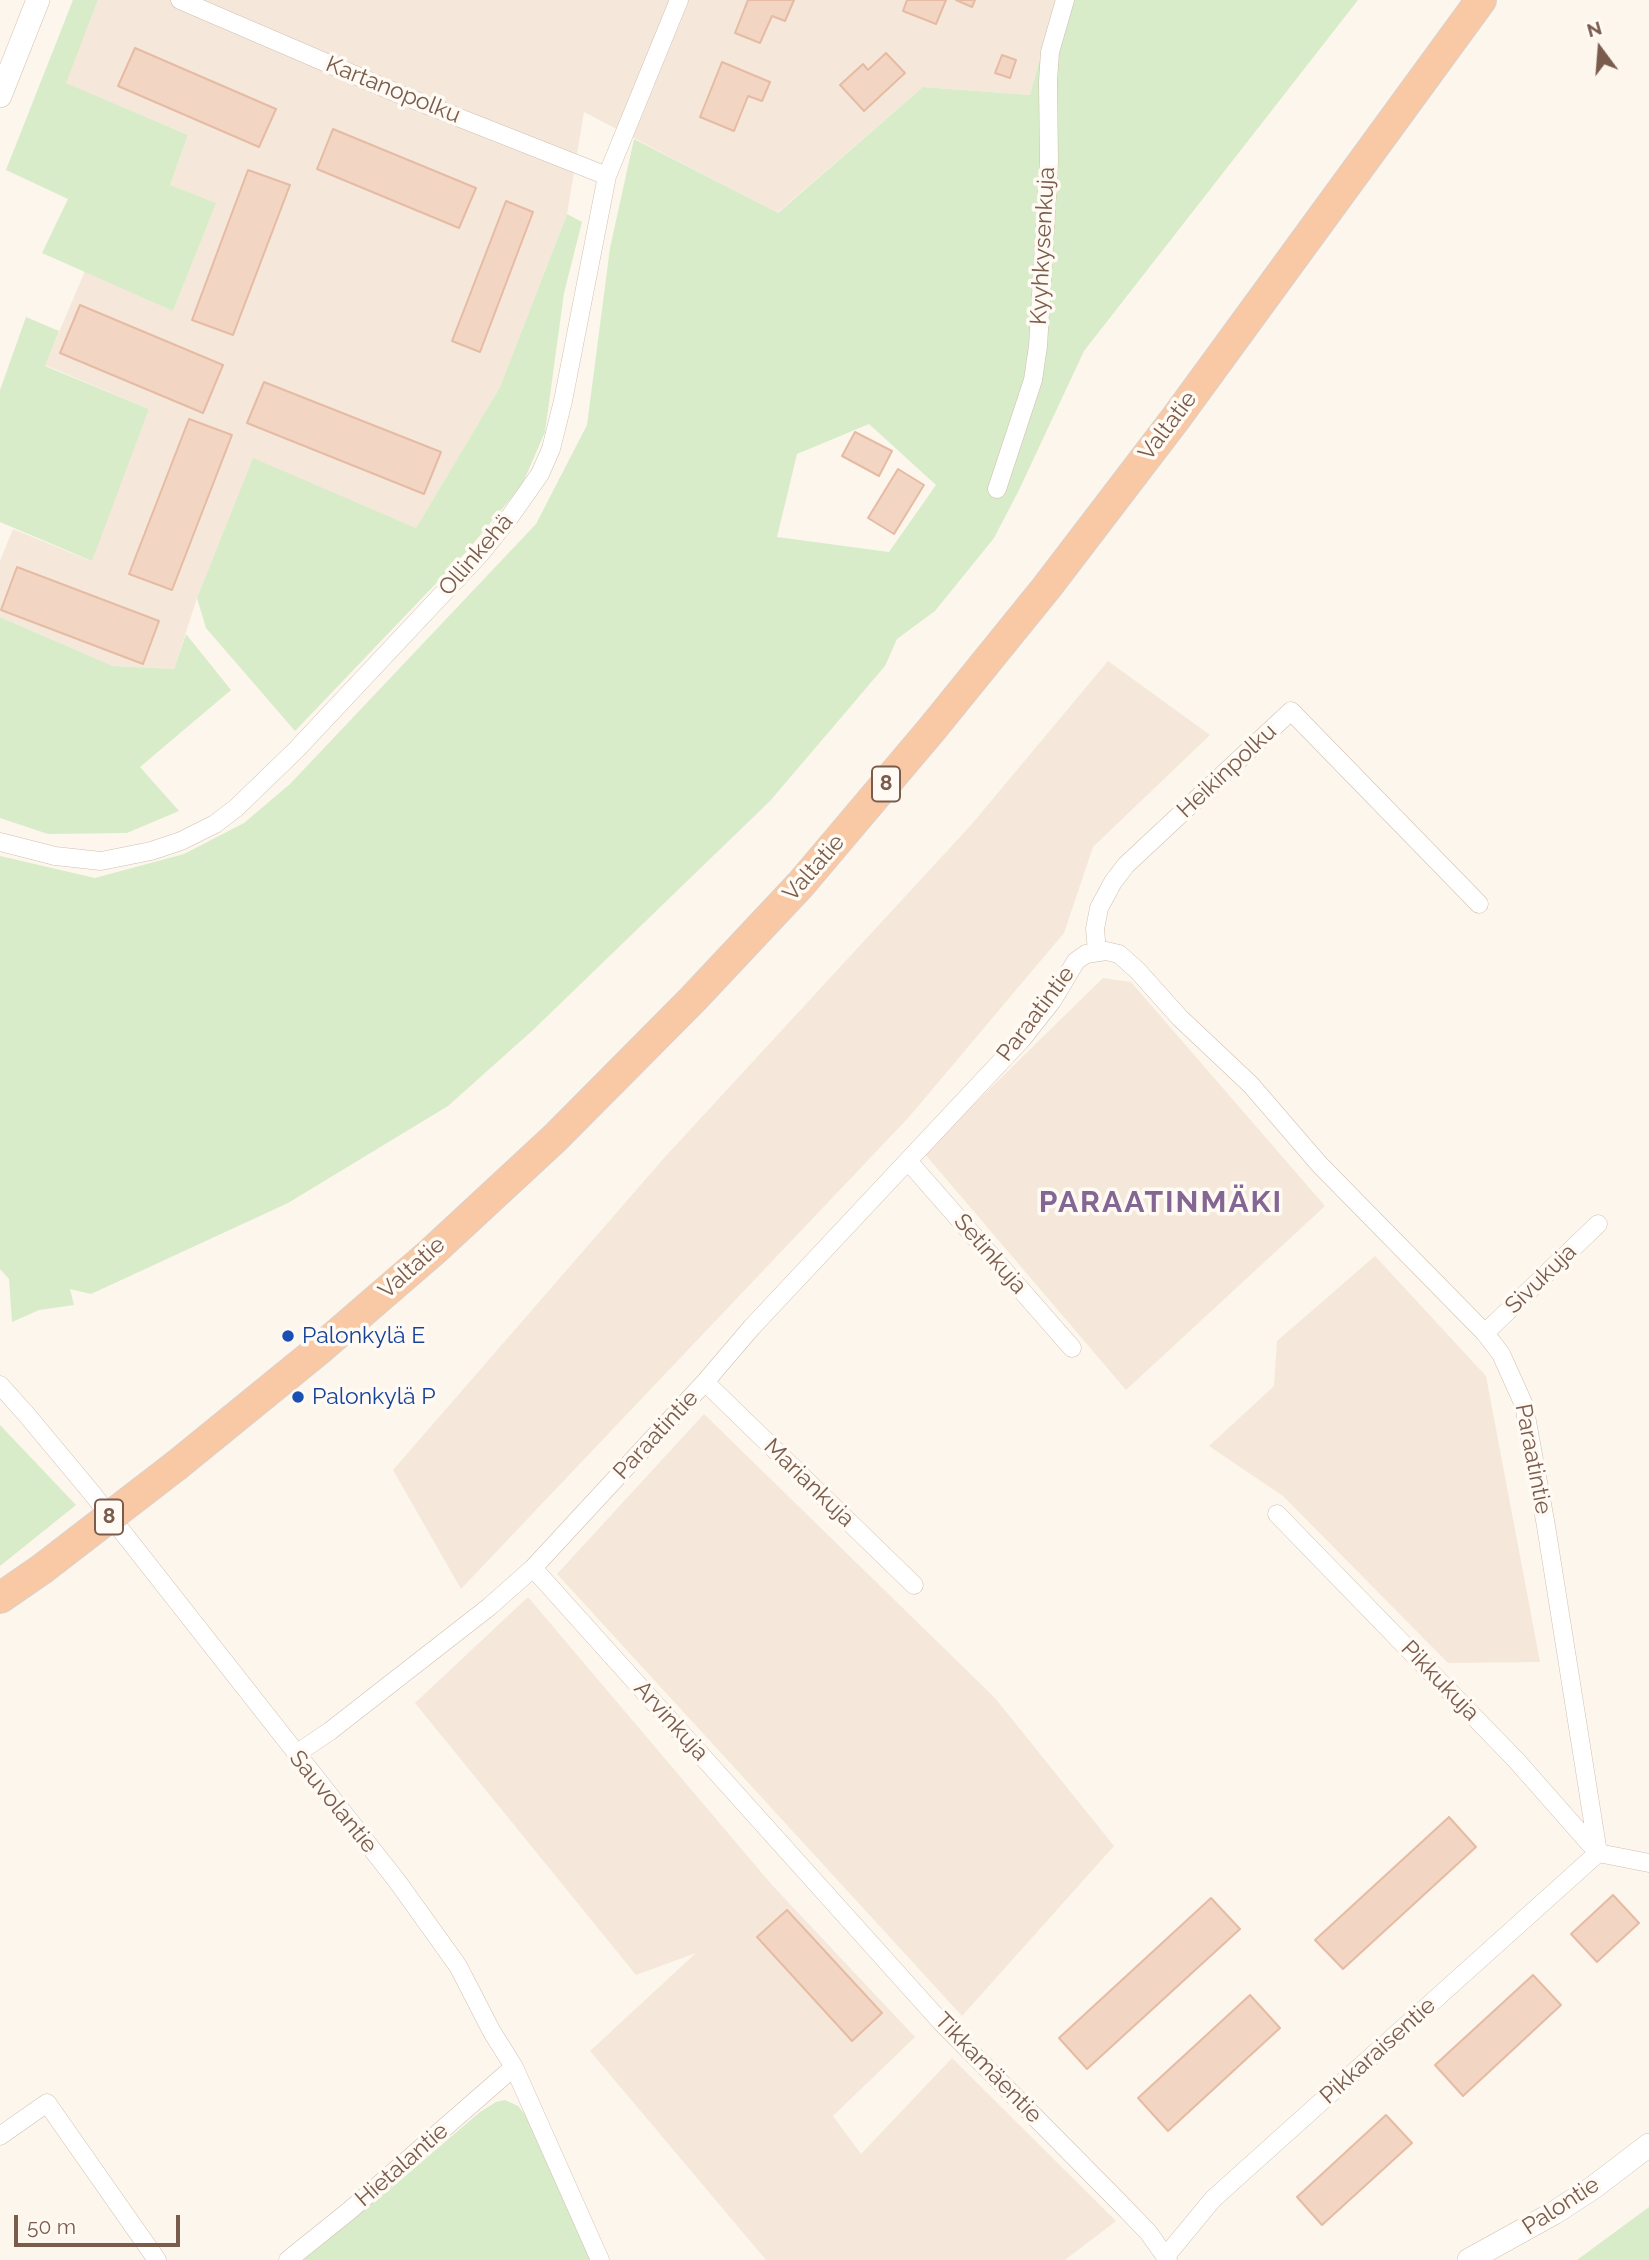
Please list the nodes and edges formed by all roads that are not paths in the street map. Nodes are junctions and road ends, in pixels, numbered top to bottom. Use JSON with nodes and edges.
{"nodes":[{"id":1,"x":38,"y":0,"type":"edge"},
{"id":2,"x":180,"y":0,"type":"edge"},
{"id":3,"x":678,"y":0,"type":"edge"},
{"id":4,"x":1065,"y":0,"type":"edge"},
{"id":5,"x":1481,"y":0,"type":"edge"},
{"id":6,"x":0,"y":96,"type":"edge"},
{"id":7,"x":607,"y":176,"type":"junction"},
{"id":8,"x":997,"y":489,"type":"dead end"},
{"id":9,"x":0,"y":842,"type":"edge"},
{"id":10,"x":1479,"y":904,"type":"dead end"},
{"id":11,"x":1097,"y":951,"type":"junction"},
{"id":12,"x":908,"y":1161,"type":"junction"},
{"id":13,"x":1598,"y":1224,"type":"dead end"},
{"id":14,"x":1485,"y":1333,"type":"junction"},
{"id":15,"x":1072,"y":1348,"type":"dead end"},
{"id":16,"x":705,"y":1382,"type":"junction"},
{"id":17,"x":0,"y":1385,"type":"edge"},
{"id":18,"x":1278,"y":1514,"type":"dead end"},
{"id":19,"x":533,"y":1568,"type":"junction"},
{"id":20,"x":914,"y":1585,"type":"dead end"},
{"id":21,"x":0,"y":1598,"type":"edge"},
{"id":22,"x":296,"y":1754,"type":"junction"},
{"id":23,"x":1598,"y":1853,"type":"junction"},
{"id":24,"x":1649,"y":1863,"type":"edge"},
{"id":25,"x":808,"y":1874,"type":"joint"},
{"id":26,"x":514,"y":2067,"type":"junction"},
{"id":27,"x":0,"y":2136,"type":"edge"},
{"id":28,"x":1649,"y":2145,"type":"edge"},
{"id":29,"x":1167,"y":2258,"type":"edge"},
{"id":30,"x":157,"y":2260,"type":"edge"},
{"id":31,"x":288,"y":2260,"type":"edge"},
{"id":32,"x":600,"y":2260,"type":"edge"},
{"id":33,"x":1469,"y":2260,"type":"edge"}],
"edges":[{"from":1,"to":6,"type":"street"},
{"from":2,"to":7,"type":"street","name":"Kartanopolku"},
{"from":3,"to":7,"type":"street","name":"Ollinkehä"},
{"from":4,"to":8,"type":"street","name":"Kyyhkysenkuja"},
{"from":5,"to":21,"type":"highway","name":"Valtatie","number":"8","bridge":true},
{"from":7,"to":9,"type":"street","name":"Ollinkehä"},
{"from":10,"to":11,"type":"street","name":"Heikinpolku"},
{"from":11,"to":12,"type":"street","name":"Paraatintie"},
{"from":11,"to":14,"type":"street","name":"Paraatintie"},
{"from":12,"to":15,"type":"street","name":"Setinkuja"},
{"from":12,"to":16,"type":"street","name":"Paraatintie"},
{"from":13,"to":14,"type":"street","name":"Sivukuja"},
{"from":14,"to":23,"type":"street","name":"Paraatintie"},
{"from":16,"to":19,"type":"street","name":"Paraatintie"},
{"from":16,"to":20,"type":"street","name":"Mariankuja"},
{"from":17,"to":22,"type":"street","name":"Sauvolantie"},
{"from":18,"to":23,"type":"street","name":"Pikkukuja"},
{"from":19,"to":22,"type":"street","name":"Paraatintie"},
{"from":19,"to":25,"type":"street","name":"Arvinkuja"},
{"from":22,"to":26,"type":"street","name":"Sauvolantie"},
{"from":23,"to":24,"type":"street"},
{"from":23,"to":29,"type":"street","name":"Pikkaraisentie"},
{"from":25,"to":29,"type":"street","name":"Tikkamäentie"},
{"from":26,"to":31,"type":"street","name":"Hietalantie"},
{"from":26,"to":32,"type":"street","name":"Sauvolantie"},
{"from":27,"to":30,"type":"street"},
{"from":28,"to":33,"type":"street","name":"Palontie"}]}
